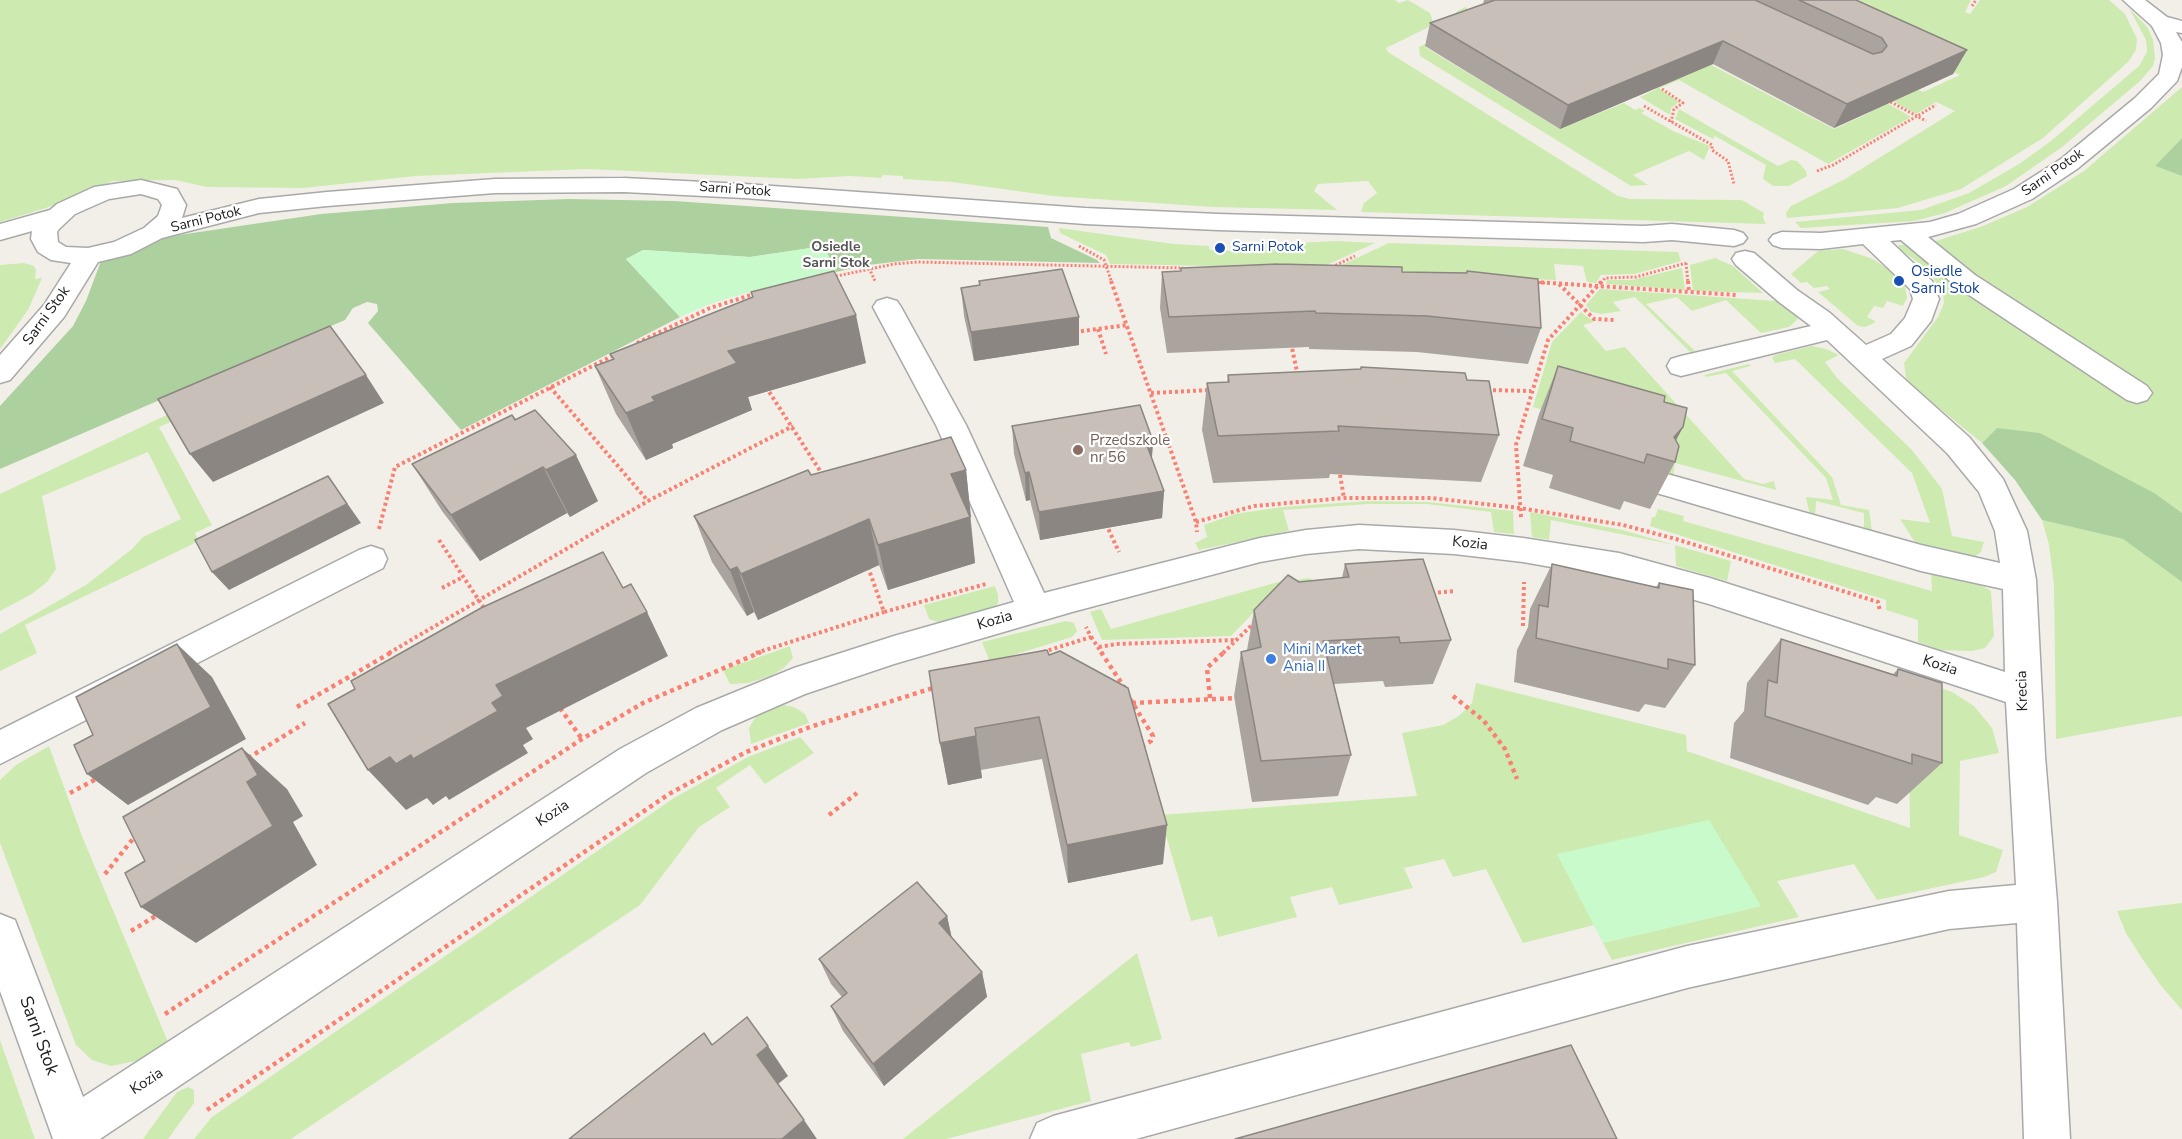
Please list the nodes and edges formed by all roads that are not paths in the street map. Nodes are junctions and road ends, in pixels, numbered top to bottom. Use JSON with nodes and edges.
{"nodes":[{"id":1,"x":2133,"y":0,"type":"edge"},
{"id":2,"x":2171,"y":24,"type":"edge"},
{"id":3,"x":173,"y":199,"type":"junction"},
{"id":4,"x":259,"y":206,"type":"junction"},
{"id":5,"x":57,"y":216,"type":"junction"},
{"id":6,"x":0,"y":232,"type":"edge"},
{"id":7,"x":153,"y":233,"type":"junction"},
{"id":8,"x":1908,"y":233,"type":"junction"},
{"id":9,"x":1869,"y":236,"type":"junction"},
{"id":10,"x":1738,"y":248,"type":"junction"},
{"id":11,"x":0,"y":250,"type":"edge"},
{"id":12,"x":53,"y":251,"type":"junction"},
{"id":13,"x":1786,"y":252,"type":"junction"},
{"id":14,"x":88,"y":256,"type":"junction"},
{"id":15,"x":887,"y":307,"type":"dead end"},
{"id":16,"x":1827,"y":325,"type":"junction"},
{"id":17,"x":1861,"y":356,"type":"junction"},
{"id":18,"x":1681,"y":366,"type":"dead end"},
{"id":19,"x":0,"y":373,"type":"edge"},
{"id":20,"x":2137,"y":393,"type":"dead end"},
{"id":21,"x":1666,"y":485,"type":"edge"},
{"id":22,"x":371,"y":559,"type":"road end"},
{"id":23,"x":2019,"y":580,"type":"junction"},
{"id":24,"x":1035,"y":610,"type":"junction"},
{"id":25,"x":2023,"y":693,"type":"junction"},
{"id":26,"x":0,"y":748,"type":"edge"},
{"id":27,"x":2037,"y":902,"type":"junction"},
{"id":28,"x":0,"y":934,"type":"edge"},
{"id":29,"x":75,"y":1135,"type":"edge"},
{"id":30,"x":1053,"y":1139,"type":"edge"},
{"id":31,"x":2047,"y":1139,"type":"edge"}],
"edges":[{"from":1,"to":2,"type":"street"},
{"from":2,"to":8,"type":"street","name":"Sarni Potok"},
{"from":3,"to":4,"type":"street","name":"Sarni Potok"},
{"from":3,"to":5,"type":"street","name":"Sarni Potok"},
{"from":3,"to":7,"type":"street"},
{"from":4,"to":7,"type":"street","name":"Sarni Potok"},
{"from":4,"to":10,"type":"street","name":"Sarni Potok"},
{"from":5,"to":6,"type":"street"},
{"from":5,"to":12,"type":"street"},
{"from":7,"to":14,"type":"street"},
{"from":8,"to":9,"type":"street","name":"Sarni Potok"},
{"from":8,"to":20,"type":"street"},
{"from":9,"to":13,"type":"street","name":"Sarni Potok"},
{"from":9,"to":17,"type":"street"},
{"from":10,"to":13,"type":"street"},
{"from":10,"to":16,"type":"street"},
{"from":11,"to":12,"type":"street"},
{"from":12,"to":14,"type":"street"},
{"from":13,"to":16,"type":"street"},
{"from":14,"to":19,"type":"street","name":"Sarni Stok"},
{"from":15,"to":24,"type":"street"},
{"from":16,"to":17,"type":"street","name":"Krecia"},
{"from":16,"to":18,"type":"street"},
{"from":17,"to":23,"type":"street","name":"Krecia"},
{"from":21,"to":23,"type":"street"},
{"from":22,"to":26,"type":"street"},
{"from":23,"to":25,"type":"street","name":"Krecia"},
{"from":24,"to":25,"type":"street","name":"Kozia"},
{"from":24,"to":29,"type":"street","name":"Kozia"},
{"from":25,"to":27,"type":"street","name":"Krecia"},
{"from":27,"to":30,"type":"street"},
{"from":27,"to":31,"type":"street","name":"Krecia"},
{"from":28,"to":29,"type":"street","name":"Sarni Stok"}]}
